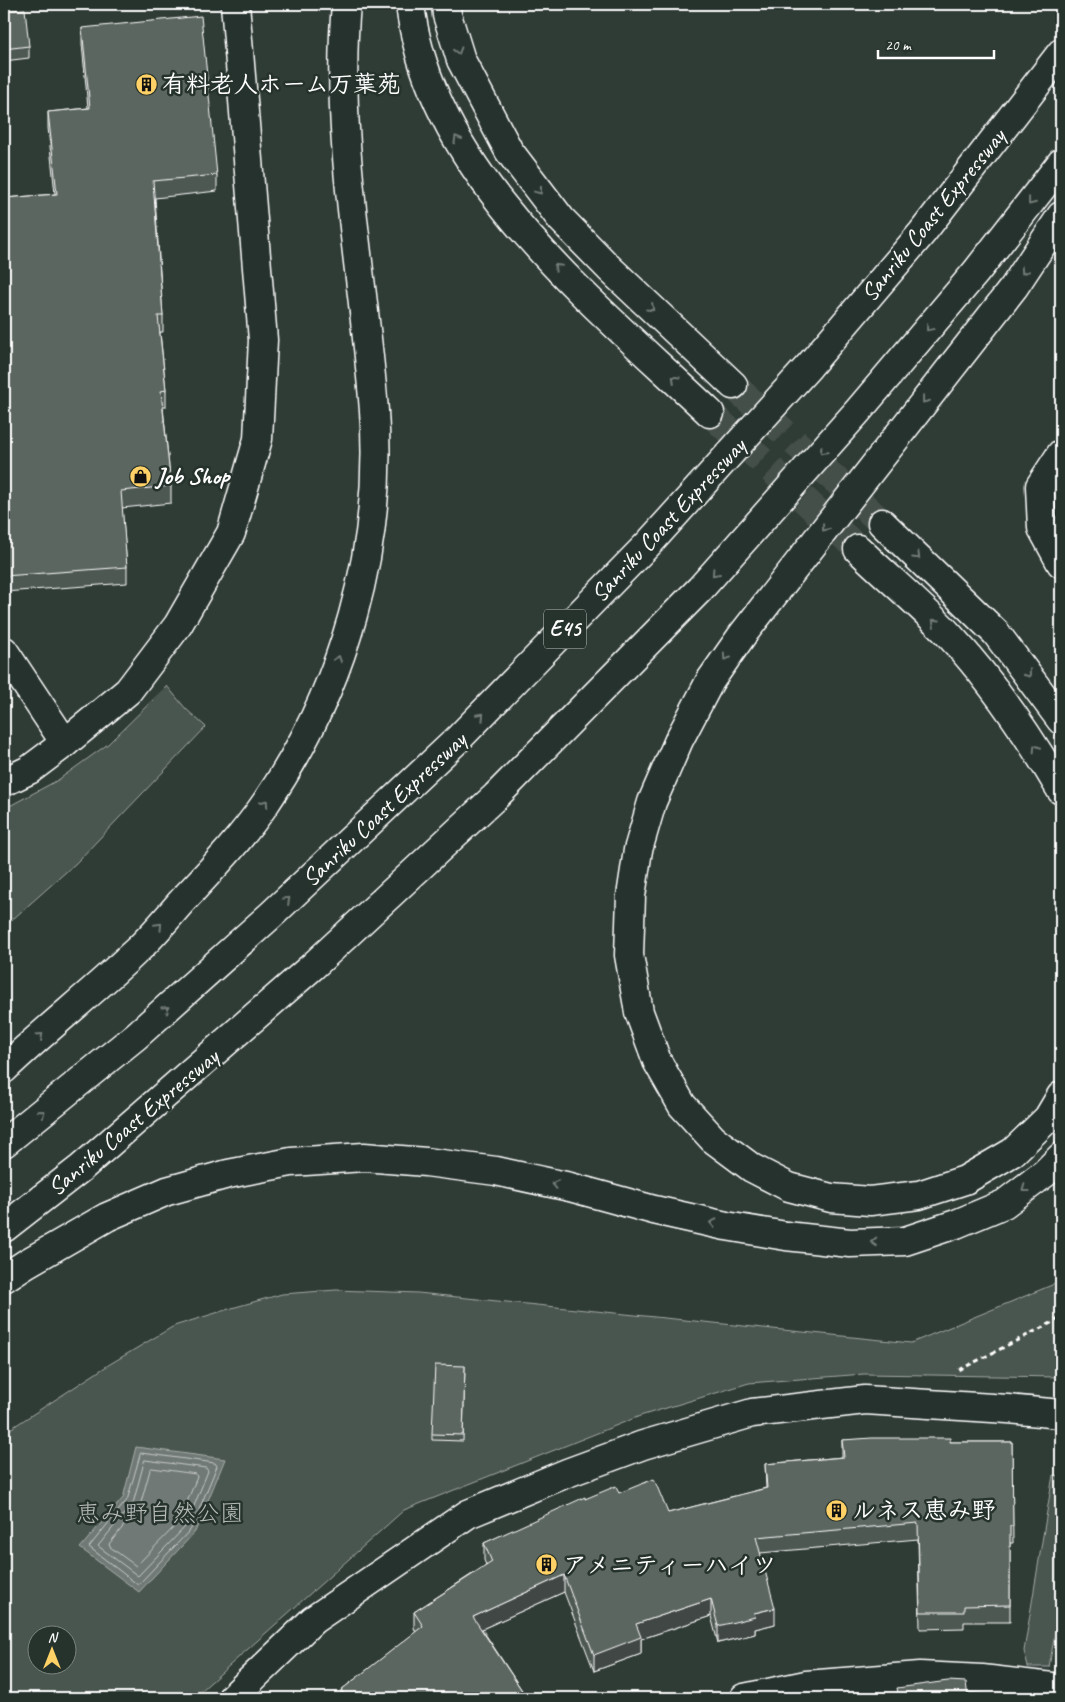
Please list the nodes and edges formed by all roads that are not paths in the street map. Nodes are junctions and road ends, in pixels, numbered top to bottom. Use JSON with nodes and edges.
{"nodes":[{"id":1,"x":235,"y":4,"type":"edge"},
{"id":2,"x":346,"y":4,"type":"edge"},
{"id":3,"x":410,"y":4,"type":"edge"},
{"id":4,"x":446,"y":4,"type":"edge"},
{"id":5,"x":1061,"y":53,"type":"edge"},
{"id":6,"x":1061,"y":163,"type":"edge"},
{"id":7,"x":1061,"y":216,"type":"edge"},
{"id":8,"x":734,"y":385,"type":"tunnel mouth"},
{"id":9,"x":710,"y":413,"type":"tunnel mouth"},
{"id":10,"x":1061,"y":454,"type":"edge"},
{"id":11,"x":882,"y":522,"type":"tunnel mouth"},
{"id":12,"x":858,"y":549,"type":"tunnel mouth"},
{"id":13,"x":1061,"y":563,"type":"edge"},
{"id":14,"x":4,"y":651,"type":"edge"},
{"id":15,"x":1061,"y":720,"type":"edge"},
{"id":16,"x":65,"y":743,"type":"junction"},
{"id":17,"x":4,"y":782,"type":"edge"},
{"id":18,"x":1061,"y":790,"type":"edge"},
{"id":19,"x":4,"y":1069,"type":"edge"},
{"id":20,"x":1061,"y":1096,"type":"edge"},
{"id":21,"x":4,"y":1143,"type":"edge"},
{"id":22,"x":1061,"y":1157,"type":"edge"},
{"id":23,"x":4,"y":1228,"type":"edge"},
{"id":24,"x":4,"y":1278,"type":"edge"},
{"id":25,"x":1061,"y":1414,"type":"edge"},
{"id":26,"x":1061,"y":1688,"type":"edge"},
{"id":27,"x":232,"y":1698,"type":"edge"},
{"id":28,"x":744,"y":1698,"type":"edge"}],
"edges":[{"from":1,"to":16,"type":"main road"},
{"from":19,"to":2,"type":"main road","one_way":true},
{"from":9,"to":3,"type":"main road","one_way":true},
{"from":4,"to":8,"type":"main road","one_way":true},
{"from":21,"to":5,"type":"main road","name":"Sanriku Coast Expressway","number":"E45","one_way":true},
{"from":6,"to":23,"type":"main road","name":"Sanriku Coast Expressway","one_way":true},
{"from":7,"to":20,"type":"main road","one_way":true},
{"from":10,"to":13,"type":"main road"},
{"from":11,"to":15,"type":"main road","one_way":true},
{"from":18,"to":12,"type":"main road","one_way":true},
{"from":14,"to":16,"type":"main road"},
{"from":16,"to":17,"type":"main road"},
{"from":22,"to":24,"type":"main road","one_way":true},
{"from":25,"to":27,"type":"main road"},
{"from":26,"to":28,"type":"main road"}]}
